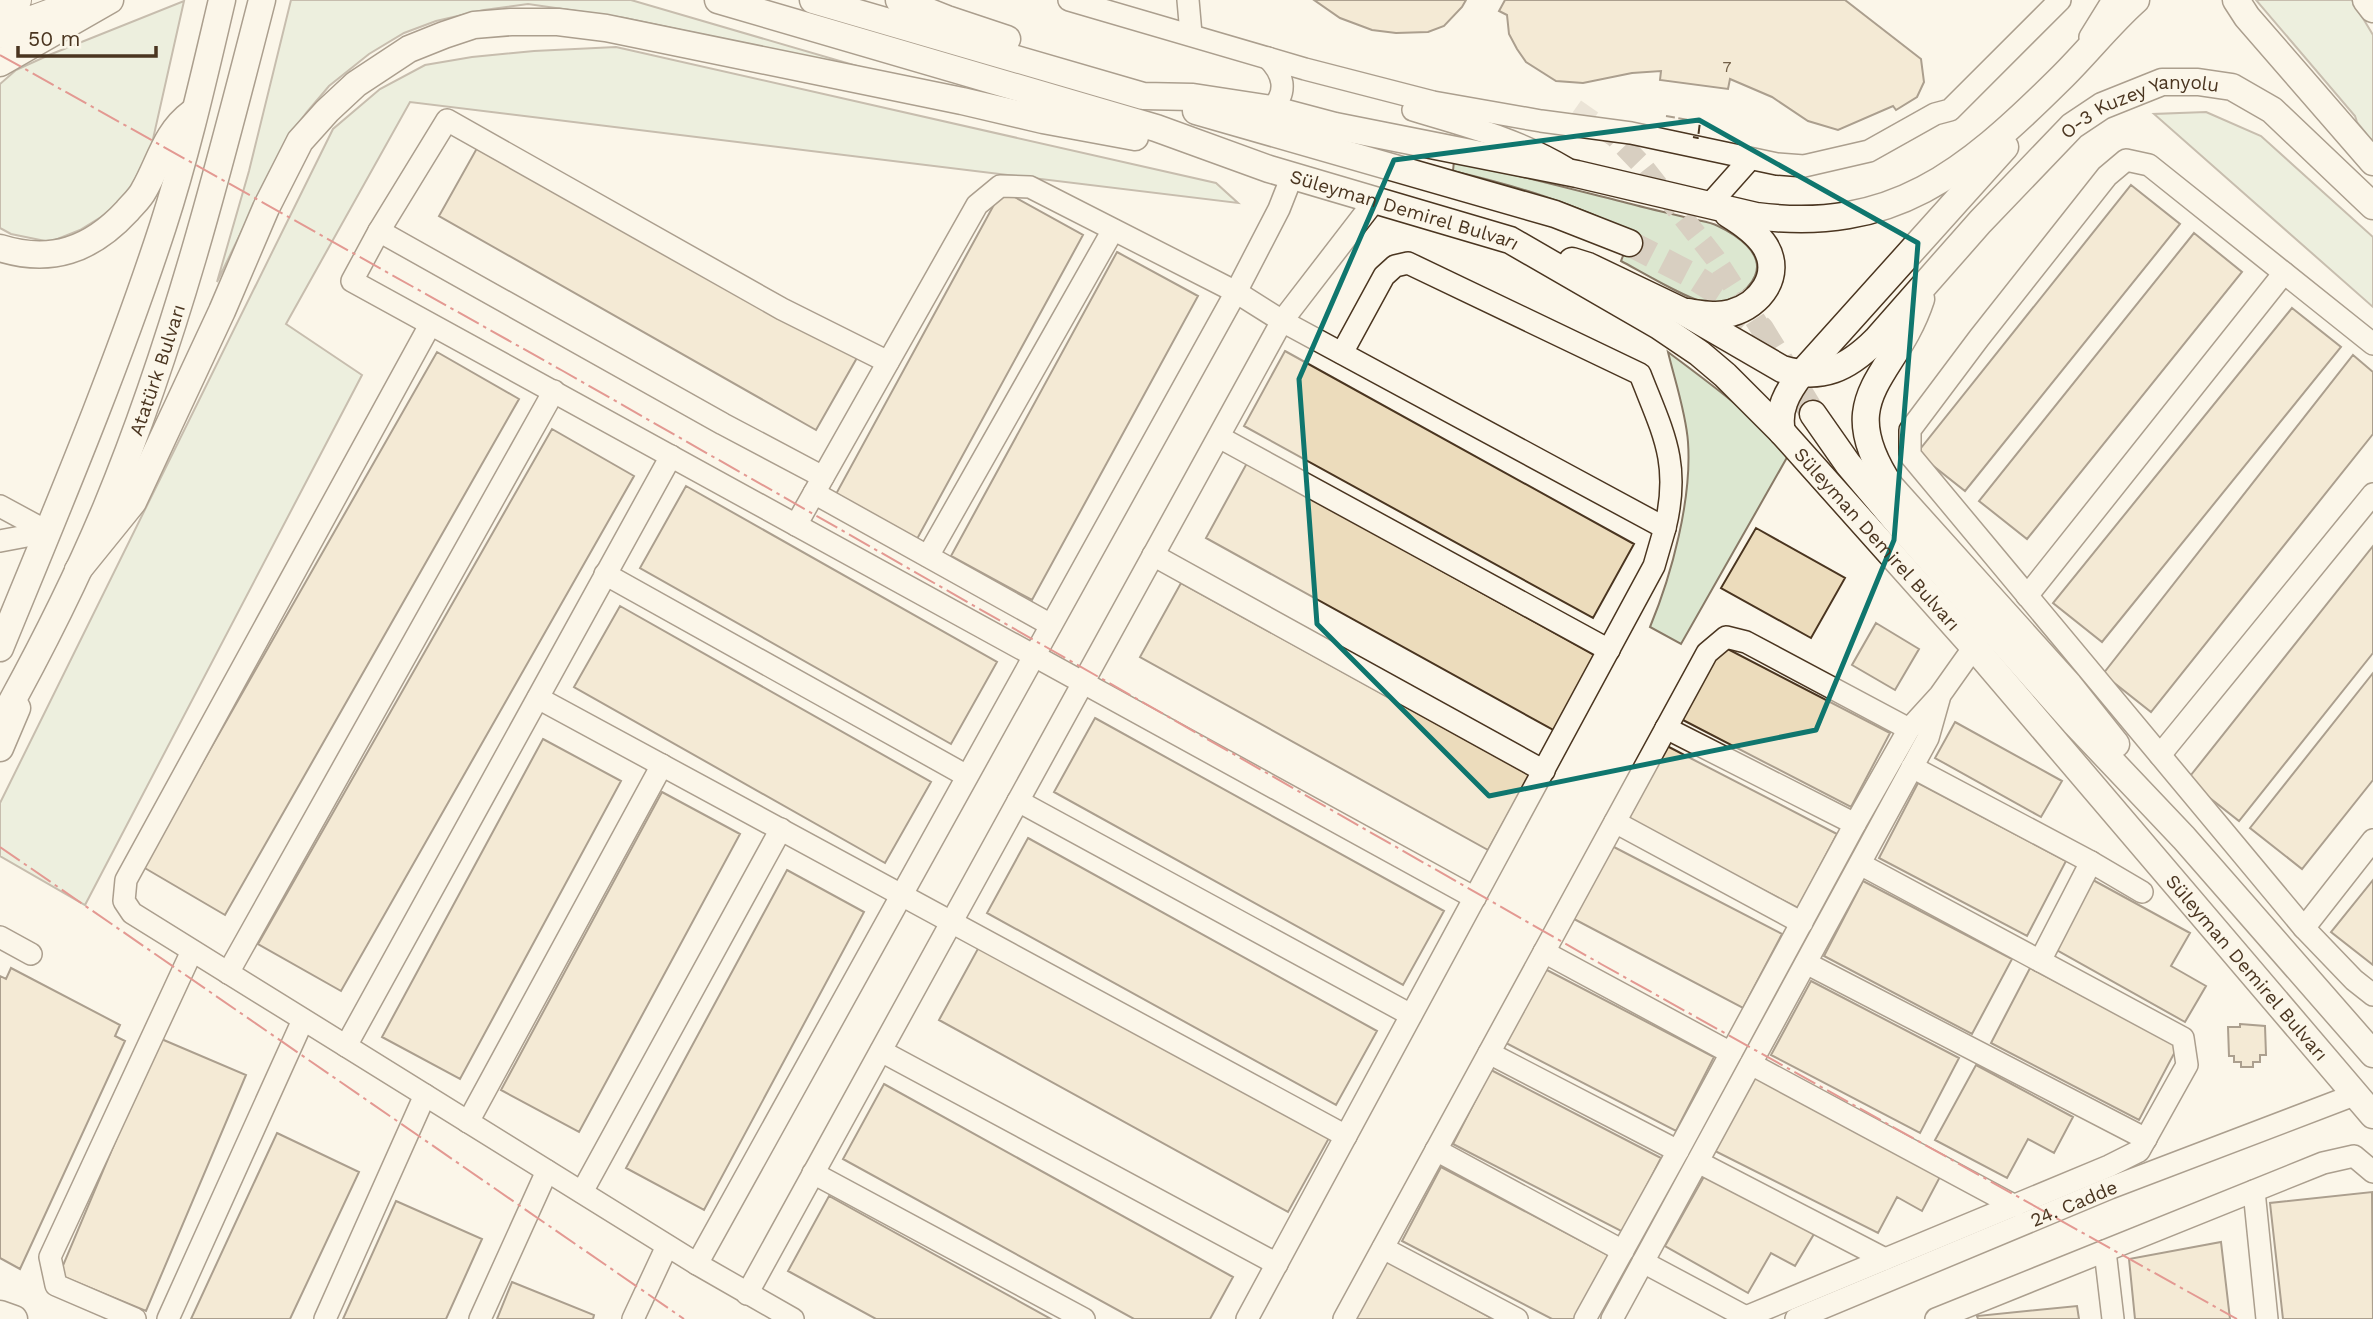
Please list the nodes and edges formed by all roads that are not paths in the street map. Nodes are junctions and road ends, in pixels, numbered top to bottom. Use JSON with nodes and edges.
{"nodes":[{"id":1,"x":16,"y":0,"type":"edge"},
{"id":2,"x":89,"y":0,"type":"edge"},
{"id":3,"x":110,"y":0,"type":"edge"},
{"id":4,"x":262,"y":0,"type":"edge"},
{"id":5,"x":718,"y":0,"type":"edge"},
{"id":6,"x":813,"y":0,"type":"edge"},
{"id":7,"x":899,"y":0,"type":"edge"},
{"id":8,"x":1069,"y":0,"type":"edge"},
{"id":9,"x":1188,"y":0,"type":"edge"},
{"id":10,"x":2113,"y":0,"type":"edge"},
{"id":11,"x":2136,"y":0,"type":"edge"},
{"id":12,"x":2236,"y":0,"type":"edge"},
{"id":13,"x":2366,"y":0,"type":"edge"},
{"id":14,"x":2056,"y":3,"type":"edge"},
{"id":15,"x":0,"y":5,"type":"edge"},
{"id":16,"x":217,"y":7,"type":"edge"},
{"id":17,"x":2373,"y":9,"type":"edge"},
{"id":18,"x":0,"y":33,"type":"edge"},
{"id":19,"x":1191,"y":34,"type":"junction"},
{"id":20,"x":2079,"y":57,"type":"junction"},
{"id":21,"x":1268,"y":58,"type":"junction"},
{"id":22,"x":0,"y":62,"type":"edge"},
{"id":23,"x":1305,"y":69,"type":"junction"},
{"id":24,"x":2059,"y":80,"type":"junction"},
{"id":25,"x":1143,"y":96,"type":"junction"},
{"id":26,"x":1271,"y":109,"type":"junction"},
{"id":27,"x":196,"y":110,"type":"junction"},
{"id":28,"x":1239,"y":158,"type":"junction"},
{"id":29,"x":1750,"y":159,"type":"junction"},
{"id":30,"x":2373,"y":162,"type":"edge"},
{"id":31,"x":1577,"y":174,"type":"junction"},
{"id":32,"x":1292,"y":176,"type":"junction"},
{"id":33,"x":1376,"y":199,"type":"junction"},
{"id":34,"x":1710,"y":204,"type":"junction"},
{"id":35,"x":2373,"y":206,"type":"edge"},
{"id":36,"x":1113,"y":229,"type":"junction"},
{"id":37,"x":379,"y":231,"type":"junction"},
{"id":38,"x":1510,"y":240,"type":"junction"},
{"id":39,"x":1629,"y":243,"type":"tunnel mouth"},
{"id":40,"x":0,"y":248,"type":"edge"},
{"id":41,"x":2284,"y":273,"type":"junction"},
{"id":42,"x":1927,"y":281,"type":"junction"},
{"id":43,"x":1236,"y":292,"type":"junction"},
{"id":44,"x":1682,"y":311,"type":"junction"},
{"id":45,"x":1282,"y":321,"type":"junction"},
{"id":46,"x":430,"y":325,"type":"junction"},
{"id":47,"x":2373,"y":344,"type":"edge"},
{"id":48,"x":1342,"y":353,"type":"junction"},
{"id":49,"x":888,"y":362,"type":"junction"},
{"id":50,"x":1801,"y":374,"type":"junction"},
{"id":51,"x":554,"y":391,"type":"junction"},
{"id":52,"x":1813,"y":414,"type":"tunnel mouth"},
{"id":53,"x":1782,"y":432,"type":"junction"},
{"id":54,"x":1219,"y":437,"type":"junction"},
{"id":55,"x":671,"y":456,"type":"junction"},
{"id":56,"x":818,"y":485,"type":"junction"},
{"id":57,"x":2373,"y":494,"type":"edge"},
{"id":58,"x":0,"y":506,"type":"edge"},
{"id":59,"x":796,"y":525,"type":"junction"},
{"id":60,"x":1665,"y":528,"type":"junction"},
{"id":61,"x":48,"y":532,"type":"junction"},
{"id":62,"x":0,"y":541,"type":"edge"},
{"id":63,"x":1153,"y":555,"type":"junction"},
{"id":64,"x":928,"y":556,"type":"junction"},
{"id":65,"x":78,"y":570,"type":"junction"},
{"id":66,"x":605,"y":575,"type":"junction"},
{"id":67,"x":2027,"y":596,"type":"junction"},
{"id":68,"x":1051,"y":625,"type":"junction"},
{"id":69,"x":48,"y":635,"type":"junction"},
{"id":70,"x":1974,"y":647,"type":"junction"},
{"id":71,"x":0,"y":648,"type":"edge"},
{"id":72,"x":1609,"y":650,"type":"junction"},
{"id":73,"x":1034,"y":656,"type":"junction"},
{"id":74,"x":1083,"y":683,"type":"junction"},
{"id":75,"x":1940,"y":695,"type":"junction"},
{"id":76,"x":538,"y":698,"type":"junction"},
{"id":77,"x":0,"y":723,"type":"edge"},
{"id":78,"x":1666,"y":728,"type":"junction"},
{"id":79,"x":1909,"y":729,"type":"junction"},
{"id":80,"x":0,"y":748,"type":"edge"},
{"id":81,"x":2160,"y":755,"type":"junction"},
{"id":82,"x":662,"y":765,"type":"junction"},
{"id":83,"x":1912,"y":767,"type":"junction"},
{"id":84,"x":1544,"y":771,"type":"junction"},
{"id":85,"x":967,"y":776,"type":"junction"},
{"id":86,"x":1018,"y":801,"type":"junction"},
{"id":87,"x":1615,"y":822,"type":"junction"},
{"id":88,"x":1855,"y":824,"type":"junction"},
{"id":89,"x":781,"y":829,"type":"junction"},
{"id":90,"x":2184,"y":838,"type":"junction"},
{"id":91,"x":2373,"y":840,"type":"edge"},
{"id":92,"x":2091,"y":862,"type":"junction"},
{"id":93,"x":1860,"y":864,"type":"junction"},
{"id":94,"x":2142,"y":892,"type":"dead end"},
{"id":95,"x":901,"y":895,"type":"junction"},
{"id":96,"x":1475,"y":898,"type":"junction"},
{"id":97,"x":952,"y":922,"type":"junction"},
{"id":98,"x":1802,"y":923,"type":"junction"},
{"id":99,"x":2304,"y":928,"type":"junction"},
{"id":100,"x":0,"y":937,"type":"edge"},
{"id":101,"x":192,"y":951,"type":"junction"},
{"id":102,"x":1544,"y":952,"type":"junction"},
{"id":103,"x":31,"y":954,"type":"dead end"},
{"id":104,"x":2039,"y":961,"type":"junction"},
{"id":105,"x":1806,"y":963,"type":"junction"},
{"id":106,"x":228,"y":974,"type":"junction"},
{"id":107,"x":2373,"y":995,"type":"edge"},
{"id":108,"x":1411,"y":1015,"type":"junction"},
{"id":109,"x":303,"y":1020,"type":"junction"},
{"id":110,"x":346,"y":1046,"type":"junction"},
{"id":111,"x":881,"y":1051,"type":"junction"},
{"id":112,"x":1489,"y":1053,"type":"junction"},
{"id":113,"x":1731,"y":1053,"type":"junction"},
{"id":114,"x":2373,"y":1054,"type":"edge"},
{"id":115,"x":1751,"y":1064,"type":"junction"},
{"id":116,"x":2354,"y":1095,"type":"junction"},
{"id":117,"x":425,"y":1096,"type":"junction"},
{"id":118,"x":2373,"y":1115,"type":"edge"},
{"id":119,"x":468,"y":1122,"type":"junction"},
{"id":120,"x":1346,"y":1136,"type":"junction"},
{"id":121,"x":2146,"y":1139,"type":"junction"},
{"id":122,"x":1436,"y":1150,"type":"junction"},
{"id":123,"x":1678,"y":1152,"type":"junction"},
{"id":124,"x":1698,"y":1161,"type":"junction"},
{"id":125,"x":547,"y":1171,"type":"junction"},
{"id":126,"x":2373,"y":1172,"type":"edge"},
{"id":127,"x":813,"y":1174,"type":"junction"},
{"id":128,"x":2254,"y":1191,"type":"junction"},
{"id":129,"x":582,"y":1192,"type":"junction"},
{"id":130,"x":2015,"y":1206,"type":"junction"},
{"id":131,"x":667,"y":1246,"type":"junction"},
{"id":132,"x":1382,"y":1248,"type":"junction"},
{"id":133,"x":1623,"y":1251,"type":"junction"},
{"id":134,"x":2105,"y":1251,"type":"junction"},
{"id":135,"x":1885,"y":1259,"type":"junction"},
{"id":136,"x":1643,"y":1262,"type":"junction"},
{"id":137,"x":697,"y":1264,"type":"junction"},
{"id":138,"x":1277,"y":1264,"type":"junction"},
{"id":139,"x":747,"y":1294,"type":"junction"},
{"id":140,"x":0,"y":1314,"type":"edge"},
{"id":141,"x":1949,"y":1316,"type":"edge"},
{"id":142,"x":787,"y":1317,"type":"edge"},
{"id":143,"x":1743,"y":1318,"type":"edge"},
{"id":144,"x":14,"y":1319,"type":"edge"},
{"id":145,"x":135,"y":1319,"type":"edge"},
{"id":146,"x":168,"y":1319,"type":"edge"},
{"id":147,"x":325,"y":1319,"type":"edge"},
{"id":148,"x":480,"y":1319,"type":"edge"},
{"id":149,"x":633,"y":1319,"type":"edge"},
{"id":150,"x":1084,"y":1319,"type":"edge"},
{"id":151,"x":1247,"y":1319,"type":"edge"},
{"id":152,"x":1344,"y":1319,"type":"edge"},
{"id":153,"x":1517,"y":1319,"type":"edge"},
{"id":154,"x":1585,"y":1319,"type":"edge"},
{"id":155,"x":1612,"y":1319,"type":"edge"},
{"id":156,"x":1796,"y":1319,"type":"edge"},
{"id":157,"x":2113,"y":1319,"type":"edge"},
{"id":158,"x":2267,"y":1319,"type":"edge"}],
"edges":[{"from":1,"to":15,"type":"highway"},
{"from":2,"to":18,"type":"highway"},
{"from":3,"to":22,"type":"main road"},
{"from":4,"to":65,"type":"main road","name":"Atatürk Bulvarı"},
{"from":5,"to":28,"type":"main road"},
{"from":6,"to":25,"type":"main road"},
{"from":7,"to":25,"type":"main road"},
{"from":8,"to":19,"type":"street"},
{"from":9,"to":19,"type":"street"},
{"from":10,"to":20,"type":"street"},
{"from":11,"to":20,"type":"main road"},
{"from":12,"to":30,"type":"main road"},
{"from":13,"to":17,"type":"main road"},
{"from":14,"to":29,"type":"street"},
{"from":16,"to":27,"type":"main road"},
{"from":19,"to":21,"type":"street"},
{"from":20,"to":24,"type":"main road"},
{"from":21,"to":23,"type":"street"},
{"from":21,"to":26,"type":"street"},
{"from":23,"to":29,"type":"street"},
{"from":23,"to":31,"type":"street"},
{"from":24,"to":34,"type":"main road"},
{"from":24,"to":50,"type":"main road"},
{"from":25,"to":26,"type":"main road"},
{"from":25,"to":39,"type":"main road","name":"Süleyman Demirel Bulvarı"},
{"from":26,"to":31,"type":"main road"},
{"from":27,"to":40,"type":"main road"},
{"from":27,"to":61,"type":"main road"},
{"from":28,"to":32,"type":"main road","name":"Süleyman Demirel Bulvarı"},
{"from":28,"to":65,"type":"main road"},
{"from":29,"to":34,"type":"street"},
{"from":31,"to":34,"type":"main road"},
{"from":32,"to":33,"type":"main road","name":"Süleyman Demirel Bulvarı"},
{"from":32,"to":43,"type":"street"},
{"from":33,"to":38,"type":"main road","name":"Süleyman Demirel Bulvarı"},
{"from":33,"to":45,"type":"street"},
{"from":34,"to":44,"type":"main road"},
{"from":35,"to":42,"type":"main road","name":"O-3 Kuzey Yanyolu"},
{"from":36,"to":43,"type":"street"},
{"from":36,"to":49,"type":"street"},
{"from":36,"to":64,"type":"street"},
{"from":37,"to":46,"type":"street"},
{"from":37,"to":49,"type":"street"},
{"from":37,"to":56,"type":"street"},
{"from":38,"to":44,"type":"main road"},
{"from":38,"to":53,"type":"main road","name":"Süleyman Demirel Bulvarı"},
{"from":41,"to":47,"type":"street"},
{"from":41,"to":67,"type":"street"},
{"from":41,"to":67,"type":"street"},
{"from":42,"to":50,"type":"main road","name":"O-3 Kuzey Yanyolu"},
{"from":42,"to":90,"type":"main road"},
{"from":43,"to":45,"type":"street"},
{"from":43,"to":68,"type":"street"},
{"from":44,"to":50,"type":"main road"},
{"from":45,"to":48,"type":"street"},
{"from":45,"to":54,"type":"street"},
{"from":46,"to":51,"type":"street"},
{"from":46,"to":101,"type":"street"},
{"from":48,"to":60,"type":"street"},
{"from":48,"to":60,"type":"street"},
{"from":49,"to":56,"type":"street"},
{"from":50,"to":53,"type":"main road"},
{"from":51,"to":55,"type":"street"},
{"from":51,"to":106,"type":"street"},
{"from":52,"to":90,"type":"main road","name":"Süleyman Demirel Bulvarı"},
{"from":53,"to":70,"type":"main road","name":"Süleyman Demirel Bulvarı"},
{"from":54,"to":63,"type":"street"},
{"from":54,"to":72,"type":"street"},
{"from":55,"to":59,"type":"street"},
{"from":55,"to":66,"type":"street"},
{"from":56,"to":59,"type":"street"},
{"from":56,"to":64,"type":"street"},
{"from":57,"to":81,"type":"street"},
{"from":58,"to":61,"type":"street"},
{"from":59,"to":73,"type":"street"},
{"from":60,"to":72,"type":"street"},
{"from":61,"to":62,"type":"street"},
{"from":61,"to":71,"type":"main road"},
{"from":63,"to":74,"type":"street"},
{"from":63,"to":84,"type":"street"},
{"from":64,"to":68,"type":"street"},
{"from":65,"to":69,"type":"main road","name":"Atatürk Bulvarı"},
{"from":66,"to":76,"type":"street"},
{"from":66,"to":85,"type":"street"},
{"from":67,"to":81,"type":"street"},
{"from":68,"to":73,"type":"street"},
{"from":69,"to":77,"type":"main road","name":"Atatürk Bulvarı"},
{"from":69,"to":80,"type":"main road"},
{"from":70,"to":75,"type":"street"},
{"from":70,"to":116,"type":"main road","name":"Süleyman Demirel Bulvarı"},
{"from":72,"to":84,"type":"street"},
{"from":73,"to":74,"type":"street"},
{"from":73,"to":85,"type":"street"},
{"from":74,"to":86,"type":"street"},
{"from":74,"to":96,"type":"street"},
{"from":75,"to":79,"type":"street"},
{"from":75,"to":83,"type":"street"},
{"from":76,"to":82,"type":"street"},
{"from":76,"to":110,"type":"street"},
{"from":78,"to":79,"type":"street"},
{"from":78,"to":87,"type":"street"},
{"from":78,"to":88,"type":"street"},
{"from":79,"to":88,"type":"street"},
{"from":81,"to":99,"type":"street"},
{"from":82,"to":89,"type":"street"},
{"from":82,"to":119,"type":"street"},
{"from":83,"to":92,"type":"street"},
{"from":83,"to":93,"type":"street"},
{"from":84,"to":96,"type":"street"},
{"from":85,"to":95,"type":"street"},
{"from":86,"to":97,"type":"street"},
{"from":86,"to":108,"type":"street"},
{"from":87,"to":98,"type":"street"},
{"from":87,"to":102,"type":"street"},
{"from":88,"to":98,"type":"street"},
{"from":89,"to":95,"type":"street"},
{"from":89,"to":129,"type":"street"},
{"from":90,"to":114,"type":"main road","name":"Süleyman Demirel Bulvarı"},
{"from":91,"to":99,"type":"street"},
{"from":92,"to":94,"type":"street"},
{"from":92,"to":104,"type":"street"},
{"from":93,"to":104,"type":"street"},
{"from":93,"to":105,"type":"street"},
{"from":95,"to":97,"type":"street"},
{"from":95,"to":137,"type":"street"},
{"from":96,"to":108,"type":"street"},
{"from":97,"to":111,"type":"street"},
{"from":97,"to":120,"type":"street"},
{"from":98,"to":113,"type":"street"},
{"from":99,"to":107,"type":"street"},
{"from":100,"to":103,"type":"street"},
{"from":101,"to":106,"type":"street"},
{"from":101,"to":145,"type":"street"},
{"from":102,"to":112,"type":"street"},
{"from":102,"to":113,"type":"street"},
{"from":104,"to":121,"type":"street"},
{"from":105,"to":115,"type":"street"},
{"from":105,"to":121,"type":"street"},
{"from":106,"to":109,"type":"street"},
{"from":108,"to":120,"type":"street"},
{"from":109,"to":110,"type":"street"},
{"from":109,"to":146,"type":"street"},
{"from":110,"to":117,"type":"street"},
{"from":111,"to":127,"type":"street"},
{"from":111,"to":138,"type":"street"},
{"from":112,"to":122,"type":"street"},
{"from":112,"to":123,"type":"street"},
{"from":113,"to":123,"type":"street"},
{"from":115,"to":124,"type":"street"},
{"from":115,"to":130,"type":"street"},
{"from":116,"to":118,"type":"main road","name":"Süleyman Demirel Bulvarı"},
{"from":116,"to":156,"type":"street","name":"24. Cadde"},
{"from":117,"to":119,"type":"street"},
{"from":117,"to":147,"type":"street"},
{"from":119,"to":125,"type":"street"},
{"from":120,"to":138,"type":"street"},
{"from":121,"to":130,"type":"street"},
{"from":122,"to":132,"type":"street"},
{"from":122,"to":133,"type":"street"},
{"from":123,"to":133,"type":"street"},
{"from":124,"to":135,"type":"street"},
{"from":124,"to":136,"type":"street"},
{"from":125,"to":129,"type":"street"},
{"from":125,"to":148,"type":"street"},
{"from":126,"to":128,"type":"street"},
{"from":127,"to":139,"type":"street"},
{"from":127,"to":150,"type":"street"},
{"from":128,"to":134,"type":"street"},
{"from":128,"to":158,"type":"street"},
{"from":129,"to":131,"type":"street"},
{"from":130,"to":135,"type":"street"},
{"from":131,"to":137,"type":"street"},
{"from":131,"to":149,"type":"street"},
{"from":132,"to":152,"type":"street"},
{"from":132,"to":153,"type":"street"},
{"from":133,"to":154,"type":"street"},
{"from":134,"to":141,"type":"street"},
{"from":134,"to":157,"type":"street"},
{"from":135,"to":143,"type":"street"},
{"from":136,"to":143,"type":"street"},
{"from":136,"to":155,"type":"street"},
{"from":137,"to":139,"type":"street"},
{"from":138,"to":151,"type":"street"},
{"from":139,"to":142,"type":"street"},
{"from":140,"to":144,"type":"main road"}]}
